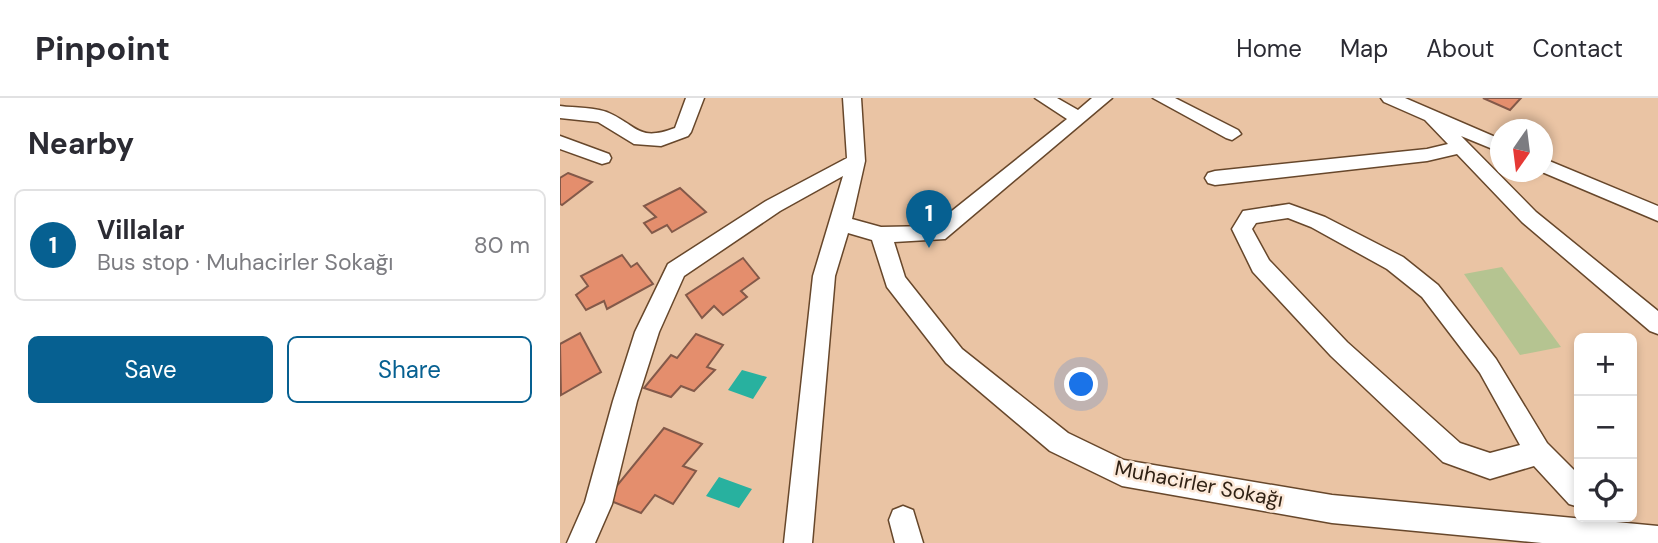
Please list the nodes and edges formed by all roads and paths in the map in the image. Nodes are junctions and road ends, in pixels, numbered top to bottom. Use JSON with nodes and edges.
{"nodes":[{"id":1,"x":695,"y":98,"type":"edge"},
{"id":2,"x":852,"y":98,"type":"edge"},
{"id":3,"x":1044,"y":98,"type":"edge"},
{"id":4,"x":1103,"y":98,"type":"edge"},
{"id":5,"x":1162,"y":98,"type":"edge"},
{"id":6,"x":1390,"y":98,"type":"edge"},
{"id":7,"x":560,"y":112,"type":"edge"},
{"id":8,"x":1431,"y":116,"type":"junction"},
{"id":9,"x":1079,"y":117,"type":"junction"},
{"id":10,"x":1232,"y":134,"type":"dead end"},
{"id":11,"x":560,"y":142,"type":"edge"},
{"id":12,"x":1490,"y":142,"type":"edge"},
{"id":13,"x":1460,"y":148,"type":"junction"},
{"id":14,"x":603,"y":158,"type":"dead end"},
{"id":15,"x":856,"y":161,"type":"junction"},
{"id":16,"x":1553,"y":169,"type":"edge"},
{"id":17,"x":1215,"y":178,"type":"dead end"},
{"id":18,"x":1658,"y":214,"type":"edge"},
{"id":19,"x":841,"y":223,"type":"junction"},
{"id":20,"x":881,"y":235,"type":"junction"},
{"id":21,"x":1658,"y":324,"type":"edge"},
{"id":22,"x":1538,"y":452,"type":"junction"},
{"id":23,"x":1574,"y":489,"type":"edge"},
{"id":24,"x":1607,"y":522,"type":"edge"},
{"id":25,"x":1623,"y":537,"type":"junction"},
{"id":26,"x":1658,"y":540,"type":"edge"},
{"id":27,"x":581,"y":543,"type":"edge"},
{"id":28,"x":798,"y":543,"type":"edge"}],
"edges":[{"from":1,"to":7,"type":"street"},
{"from":2,"to":15,"type":"street"},
{"from":3,"to":9,"type":"street"},
{"from":4,"to":9,"type":"street"},
{"from":5,"to":10,"type":"street"},
{"from":6,"to":8,"type":"street"},
{"from":8,"to":12,"type":"street"},
{"from":8,"to":13,"type":"street"},
{"from":9,"to":20,"type":"street"},
{"from":11,"to":14,"type":"street"},
{"from":13,"to":17,"type":"street"},
{"from":13,"to":21,"type":"street"},
{"from":15,"to":19,"type":"street"},
{"from":15,"to":27,"type":"street"},
{"from":16,"to":18,"type":"street"},
{"from":19,"to":20,"type":"street"},
{"from":19,"to":28,"type":"street"},
{"from":20,"to":25,"type":"street","name":"Muhacirler Sokağı"},
{"from":22,"to":22,"type":"street"},
{"from":22,"to":23,"type":"street"},
{"from":24,"to":25,"type":"street"},
{"from":25,"to":26,"type":"street","name":"Muhacirler Sokağı"}]}
